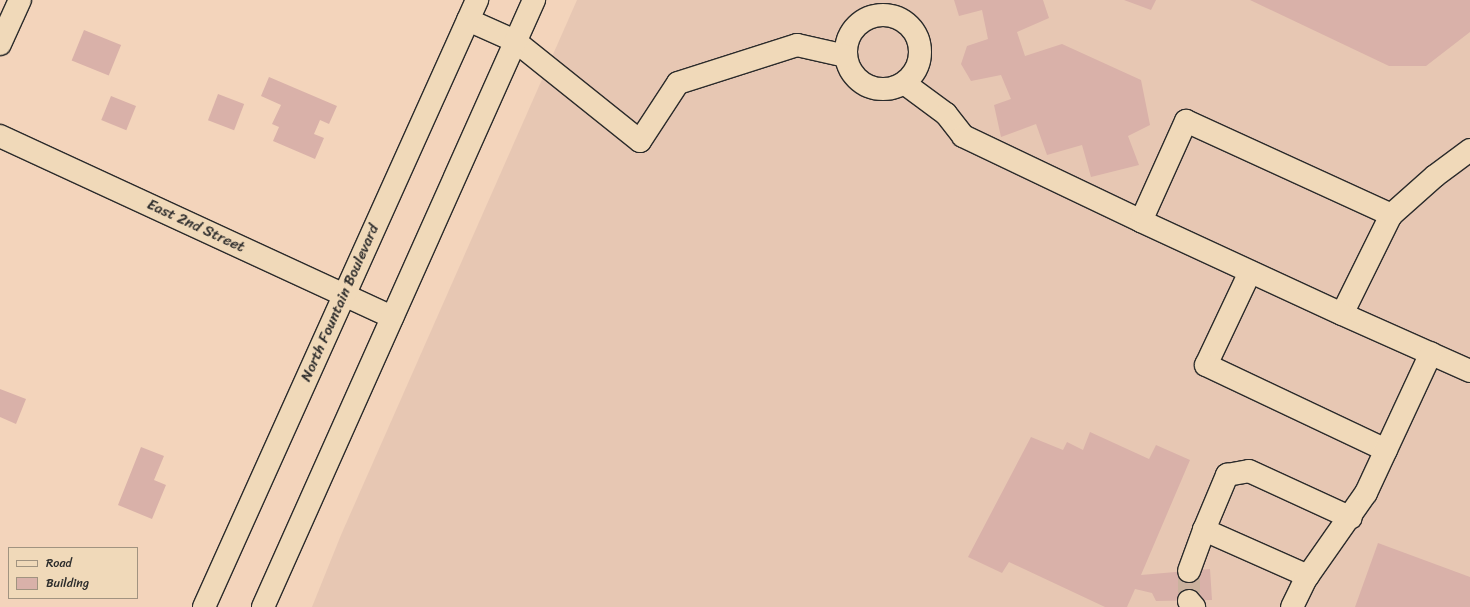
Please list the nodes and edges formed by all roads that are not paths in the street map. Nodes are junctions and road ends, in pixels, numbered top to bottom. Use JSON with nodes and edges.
{"nodes":[{"id":1,"x":20,"y":0,"type":"edge"},
{"id":2,"x":477,"y":0,"type":"edge"},
{"id":3,"x":534,"y":0,"type":"edge"},
{"id":4,"x":876,"y":8,"type":"edge"},
{"id":5,"x":468,"y":20,"type":"junction"},
{"id":6,"x":515,"y":42,"type":"junction"},
{"id":7,"x":0,"y":44,"type":"edge"},
{"id":8,"x":846,"y":56,"type":"junction"},
{"id":9,"x":904,"y":83,"type":"junction"},
{"id":10,"x":0,"y":136,"type":"edge"},
{"id":11,"x":1470,"y":150,"type":"edge"},
{"id":12,"x":1391,"y":215,"type":"junction"},
{"id":13,"x":1141,"y":221,"type":"junction"},
{"id":14,"x":1250,"y":272,"type":"junction"},
{"id":15,"x":343,"y":297,"type":"junction"},
{"id":16,"x":1342,"y":314,"type":"junction"},
{"id":17,"x":392,"y":317,"type":"junction"},
{"id":18,"x":1431,"y":353,"type":"junction"},
{"id":19,"x":1470,"y":371,"type":"edge"},
{"id":20,"x":1386,"y":450,"type":"junction"},
{"id":21,"x":1351,"y":518,"type":"junction"},
{"id":22,"x":1204,"y":530,"type":"junction"},
{"id":23,"x":1188,"y":571,"type":"tunnel mouth"},
{"id":24,"x":1308,"y":576,"type":"junction"},
{"id":25,"x":204,"y":607,"type":"edge"},
{"id":26,"x":263,"y":607,"type":"edge"},
{"id":27,"x":1292,"y":607,"type":"edge"}],
"edges":[{"from":1,"to":7,"type":"street"},
{"from":2,"to":5,"type":"street","name":"North Fountain Boulevard"},
{"from":3,"to":6,"type":"street"},
{"from":4,"to":8,"type":"street"},
{"from":4,"to":9,"type":"street"},
{"from":5,"to":6,"type":"street"},
{"from":5,"to":15,"type":"street","name":"North Fountain Boulevard"},
{"from":6,"to":8,"type":"street"},
{"from":6,"to":17,"type":"street"},
{"from":8,"to":9,"type":"street"},
{"from":9,"to":13,"type":"street"},
{"from":10,"to":15,"type":"street","name":"East 2nd Street"},
{"from":11,"to":12,"type":"street"},
{"from":12,"to":13,"type":"street"},
{"from":12,"to":16,"type":"street"},
{"from":13,"to":14,"type":"street"},
{"from":14,"to":16,"type":"street"},
{"from":14,"to":20,"type":"street"},
{"from":15,"to":17,"type":"street","name":"East 2nd Street"},
{"from":15,"to":25,"type":"street","name":"North Fountain Boulevard"},
{"from":16,"to":18,"type":"street"},
{"from":17,"to":26,"type":"street"},
{"from":18,"to":19,"type":"street"},
{"from":18,"to":20,"type":"street"},
{"from":20,"to":21,"type":"street"},
{"from":21,"to":22,"type":"street"},
{"from":21,"to":24,"type":"street"},
{"from":22,"to":23,"type":"street"},
{"from":22,"to":24,"type":"street"},
{"from":24,"to":27,"type":"street"}]}
